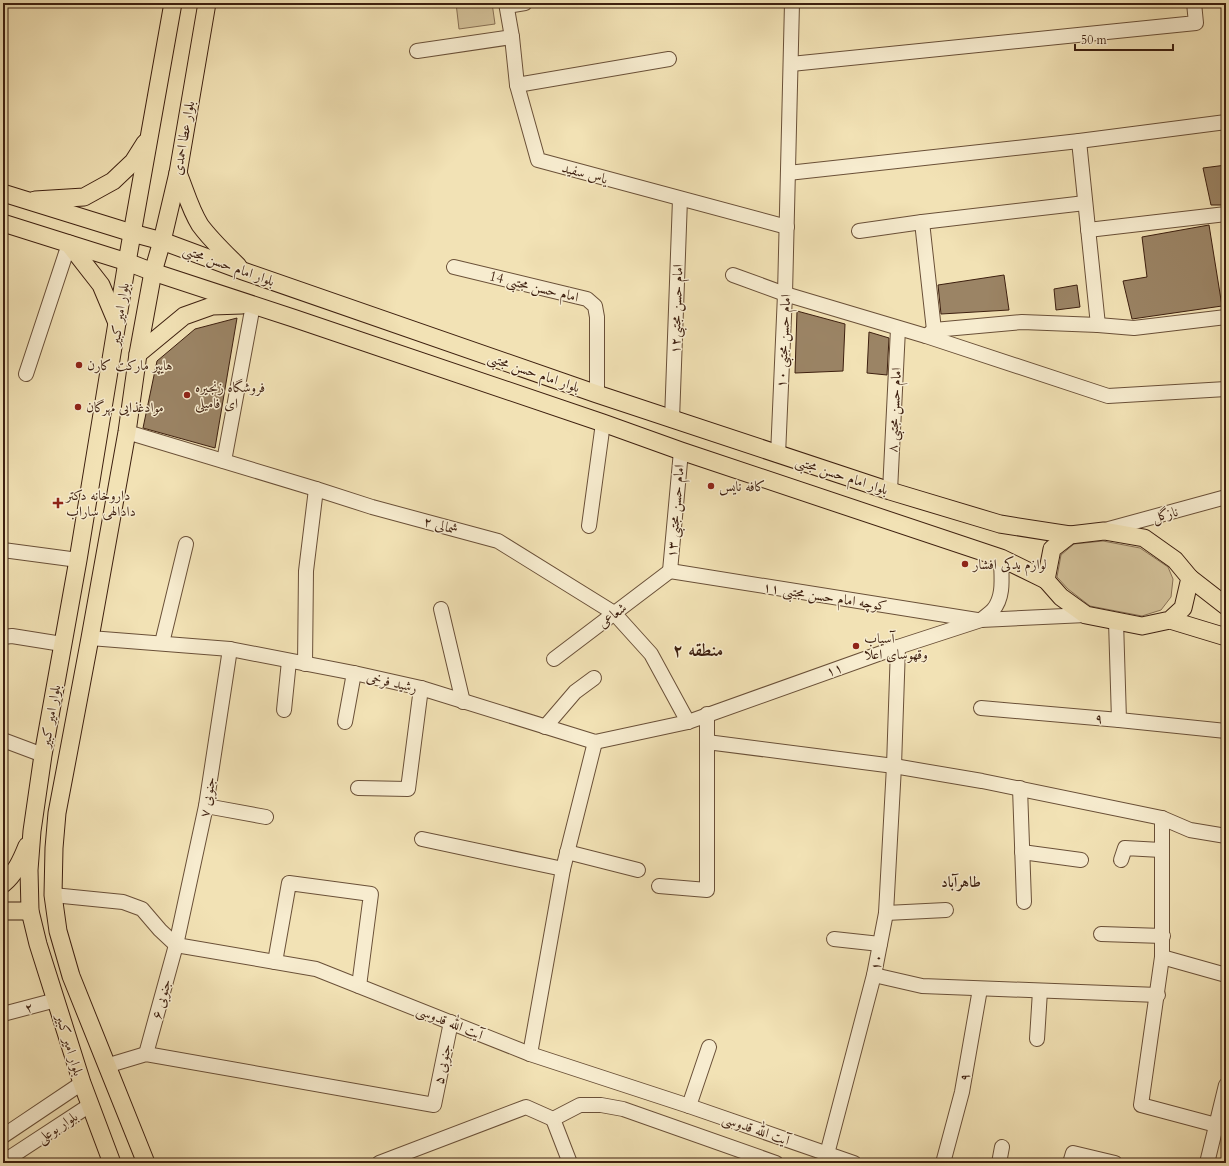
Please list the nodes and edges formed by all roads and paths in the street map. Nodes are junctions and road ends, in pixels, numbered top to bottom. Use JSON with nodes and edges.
{"nodes":[{"id":1,"x":173,"y":3,"type":"edge"},
{"id":2,"x":207,"y":3,"type":"edge"},
{"id":3,"x":524,"y":3,"type":"edge"},
{"id":4,"x":792,"y":3,"type":"edge"},
{"id":5,"x":1194,"y":3,"type":"edge"},
{"id":6,"x":506,"y":4,"type":"edge"},
{"id":7,"x":512,"y":36,"type":"junction"},
{"id":8,"x":417,"y":51,"type":"dead end"},
{"id":9,"x":669,"y":59,"type":"dead end"},
{"id":10,"x":791,"y":64,"type":"junction"},
{"id":11,"x":517,"y":85,"type":"junction"},
{"id":12,"x":1226,"y":122,"type":"edge"},
{"id":13,"x":150,"y":137,"type":"junction"},
{"id":14,"x":1079,"y":141,"type":"junction"},
{"id":15,"x":178,"y":173,"type":"junction"},
{"id":16,"x":788,"y":173,"type":"junction"},
{"id":17,"x":3,"y":193,"type":"edge"},
{"id":18,"x":680,"y":199,"type":"junction"},
{"id":19,"x":25,"y":200,"type":"junction"},
{"id":20,"x":1085,"y":202,"type":"junction"},
{"id":21,"x":1226,"y":214,"type":"edge"},
{"id":22,"x":922,"y":222,"type":"junction"},
{"id":23,"x":3,"y":223,"type":"edge"},
{"id":24,"x":787,"y":227,"type":"junction"},
{"id":25,"x":1088,"y":230,"type":"junction"},
{"id":26,"x":859,"y":231,"type":"dead end"},
{"id":27,"x":132,"y":233,"type":"junction"},
{"id":28,"x":162,"y":241,"type":"junction"},
{"id":29,"x":69,"y":244,"type":"junction"},
{"id":30,"x":127,"y":262,"type":"junction"},
{"id":31,"x":454,"y":267,"type":"dead end"},
{"id":32,"x":243,"y":271,"type":"junction"},
{"id":33,"x":153,"y":272,"type":"junction"},
{"id":34,"x":733,"y":275,"type":"dead end"},
{"id":35,"x":785,"y":294,"type":"junction"},
{"id":36,"x":253,"y":305,"type":"junction"},
{"id":37,"x":1226,"y":317,"type":"edge"},
{"id":38,"x":117,"y":323,"type":"junction"},
{"id":39,"x":1098,"y":325,"type":"junction"},
{"id":40,"x":898,"y":329,"type":"junction"},
{"id":41,"x":930,"y":333,"type":"junction"},
{"id":42,"x":138,"y":354,"type":"junction"},
{"id":43,"x":26,"y":374,"type":"dead end"},
{"id":44,"x":1226,"y":389,"type":"edge"},
{"id":45,"x":597,"y":394,"type":"junction"},
{"id":46,"x":672,"y":420,"type":"junction"},
{"id":47,"x":603,"y":423,"type":"junction"},
{"id":48,"x":126,"y":432,"type":"junction"},
{"id":49,"x":680,"y":451,"type":"junction"},
{"id":50,"x":778,"y":455,"type":"junction"},
{"id":51,"x":224,"y":461,"type":"junction"},
{"id":52,"x":316,"y":489,"type":"junction"},
{"id":53,"x":890,"y":491,"type":"junction"},
{"id":54,"x":1226,"y":497,"type":"edge"},
{"id":55,"x":589,"y":526,"type":"dead end"},
{"id":56,"x":1104,"y":531,"type":"junction"},
{"id":57,"x":1070,"y":534,"type":"junction"},
{"id":58,"x":186,"y":544,"type":"dead end"},
{"id":59,"x":3,"y":550,"type":"edge"},
{"id":60,"x":1001,"y":558,"type":"junction"},
{"id":61,"x":78,"y":560,"type":"junction"},
{"id":62,"x":670,"y":571,"type":"junction"},
{"id":63,"x":1190,"y":578,"type":"junction"},
{"id":64,"x":1046,"y":580,"type":"junction"},
{"id":65,"x":1226,"y":606,"type":"edge"},
{"id":66,"x":441,"y":609,"type":"dead end"},
{"id":67,"x":614,"y":614,"type":"junction"},
{"id":68,"x":1086,"y":615,"type":"junction"},
{"id":69,"x":981,"y":620,"type":"junction"},
{"id":70,"x":1170,"y":620,"type":"junction"},
{"id":71,"x":1116,"y":621,"type":"junction"},
{"id":72,"x":3,"y":637,"type":"edge"},
{"id":73,"x":1226,"y":637,"type":"edge"},
{"id":74,"x":90,"y":638,"type":"junction"},
{"id":75,"x":162,"y":643,"type":"junction"},
{"id":76,"x":62,"y":644,"type":"junction"},
{"id":77,"x":898,"y":647,"type":"junction"},
{"id":78,"x":230,"y":649,"type":"junction"},
{"id":79,"x":554,"y":659,"type":"dead end"},
{"id":80,"x":289,"y":661,"type":"junction"},
{"id":81,"x":305,"y":664,"type":"junction"},
{"id":82,"x":354,"y":673,"type":"junction"},
{"id":83,"x":594,"y":678,"type":"dead end"},
{"id":84,"x":421,"y":688,"type":"junction"},
{"id":85,"x":463,"y":702,"type":"junction"},
{"id":86,"x":982,"y":708,"type":"dead end"},
{"id":87,"x":284,"y":710,"type":"dead end"},
{"id":88,"x":708,"y":714,"type":"junction"},
{"id":89,"x":1119,"y":720,"type":"junction"},
{"id":90,"x":345,"y":722,"type":"dead end"},
{"id":91,"x":688,"y":722,"type":"junction"},
{"id":92,"x":545,"y":726,"type":"junction"},
{"id":93,"x":1226,"y":731,"type":"edge"},
{"id":94,"x":3,"y":740,"type":"edge"},
{"id":95,"x":595,"y":742,"type":"junction"},
{"id":96,"x":708,"y":742,"type":"junction"},
{"id":97,"x":43,"y":755,"type":"junction"},
{"id":98,"x":894,"y":766,"type":"junction"},
{"id":99,"x":358,"y":788,"type":"dead end"},
{"id":100,"x":1020,"y":788,"type":"junction"},
{"id":101,"x":206,"y":806,"type":"junction"},
{"id":102,"x":266,"y":818,"type":"dead end"},
{"id":103,"x":1162,"y":818,"type":"junction"},
{"id":104,"x":32,"y":831,"type":"junction"},
{"id":105,"x":1226,"y":836,"type":"edge"},
{"id":106,"x":422,"y":839,"type":"dead end"},
{"id":107,"x":1162,"y":850,"type":"junction"},
{"id":108,"x":567,"y":852,"type":"junction"},
{"id":109,"x":1022,"y":852,"type":"junction"},
{"id":110,"x":1081,"y":860,"type":"dead end"},
{"id":111,"x":1121,"y":860,"type":"dead end"},
{"id":112,"x":563,"y":869,"type":"junction"},
{"id":113,"x":638,"y":870,"type":"dead end"},
{"id":114,"x":3,"y":884,"type":"edge"},
{"id":115,"x":658,"y":886,"type":"dead end"},
{"id":116,"x":52,"y":895,"type":"junction"},
{"id":117,"x":1024,"y":902,"type":"dead end"},
{"id":118,"x":946,"y":910,"type":"dead end"},
{"id":119,"x":3,"y":911,"type":"edge"},
{"id":120,"x":30,"y":911,"type":"junction"},
{"id":121,"x":886,"y":913,"type":"junction"},
{"id":122,"x":1101,"y":934,"type":"dead end"},
{"id":123,"x":1163,"y":936,"type":"junction"},
{"id":124,"x":834,"y":938,"type":"dead end"},
{"id":125,"x":880,"y":944,"type":"junction"},
{"id":126,"x":176,"y":945,"type":"junction"},
{"id":127,"x":1162,"y":956,"type":"junction"},
{"id":128,"x":275,"y":962,"type":"junction"},
{"id":129,"x":874,"y":975,"type":"junction"},
{"id":130,"x":1226,"y":975,"type":"edge"},
{"id":131,"x":358,"y":986,"type":"junction"},
{"id":132,"x":980,"y":989,"type":"junction"},
{"id":133,"x":1040,"y":991,"type":"junction"},
{"id":134,"x":1158,"y":995,"type":"junction"},
{"id":135,"x":56,"y":1000,"type":"junction"},
{"id":136,"x":3,"y":1014,"type":"edge"},
{"id":137,"x":451,"y":1022,"type":"junction"},
{"id":138,"x":1037,"y":1039,"type":"dead end"},
{"id":139,"x":709,"y":1047,"type":"dead end"},
{"id":140,"x":146,"y":1054,"type":"junction"},
{"id":141,"x":530,"y":1054,"type":"junction"},
{"id":142,"x":106,"y":1066,"type":"junction"},
{"id":143,"x":82,"y":1083,"type":"junction"},
{"id":144,"x":1226,"y":1085,"type":"edge"},
{"id":145,"x":90,"y":1105,"type":"junction"},
{"id":146,"x":689,"y":1106,"type":"junction"},
{"id":147,"x":553,"y":1119,"type":"junction"},
{"id":148,"x":1216,"y":1125,"type":"junction"},
{"id":149,"x":3,"y":1136,"type":"edge"},
{"id":150,"x":1002,"y":1147,"type":"dead end"},
{"id":151,"x":827,"y":1154,"type":"junction"},
{"id":152,"x":749,"y":1158,"type":"edge"},
{"id":153,"x":3,"y":1162,"type":"edge"},
{"id":154,"x":385,"y":1162,"type":"edge"},
{"id":155,"x":112,"y":1163,"type":"edge"},
{"id":156,"x":146,"y":1163,"type":"edge"},
{"id":157,"x":570,"y":1163,"type":"edge"},
{"id":158,"x":776,"y":1163,"type":"edge"},
{"id":159,"x":854,"y":1163,"type":"edge"},
{"id":160,"x":942,"y":1163,"type":"edge"},
{"id":161,"x":1000,"y":1163,"type":"edge"},
{"id":162,"x":1070,"y":1163,"type":"edge"},
{"id":163,"x":1115,"y":1163,"type":"edge"},
{"id":164,"x":1207,"y":1163,"type":"edge"}],
"edges":[{"from":1,"to":13,"type":"main road"},
{"from":2,"to":15,"type":"main road","name":"بلوار عطا احمدی"},
{"from":3,"to":6,"type":"street"},
{"from":4,"to":10,"type":"street","name":"امام حسن مجتبی ۱۰"},
{"from":5,"to":10,"type":"street"},
{"from":6,"to":7,"type":"street","name":"یاس سفید"},
{"from":7,"to":8,"type":"street"},
{"from":7,"to":11,"type":"street","name":"یاس سفید"},
{"from":9,"to":11,"type":"street"},
{"from":10,"to":16,"type":"street","name":"امام حسن مجتبی ۱۰"},
{"from":11,"to":18,"type":"street","name":"یاس سفید"},
{"from":12,"to":14,"type":"street"},
{"from":13,"to":19,"type":"main road"},
{"from":13,"to":27,"type":"main road"},
{"from":14,"to":16,"type":"street"},
{"from":14,"to":20,"type":"street"},
{"from":15,"to":28,"type":"main road","name":"بلوار عطا احمدی"},
{"from":15,"to":32,"type":"main road"},
{"from":16,"to":24,"type":"street","name":"امام حسن مجتبی ۱۰"},
{"from":17,"to":19,"type":"main road","name":"بلوار امام حسن مجتبی"},
{"from":18,"to":24,"type":"street","name":"یاس سفید"},
{"from":18,"to":46,"type":"street","name":"امام حسن مجتبی۱۲"},
{"from":19,"to":27,"type":"main road","name":"بلوار امام حسن مجتبی"},
{"from":20,"to":22,"type":"street"},
{"from":20,"to":25,"type":"street"},
{"from":21,"to":25,"type":"street"},
{"from":22,"to":26,"type":"street"},
{"from":22,"to":41,"type":"street"},
{"from":23,"to":29,"type":"main road","name":"بلوار امام حسن مجتبی"},
{"from":24,"to":35,"type":"street","name":"امام حسن مجتبی ۱۰"},
{"from":25,"to":39,"type":"street"},
{"from":27,"to":28,"type":"main road","name":"بلوار امام حسن مجتبی"},
{"from":27,"to":30,"type":"main road"},
{"from":28,"to":32,"type":"main road","name":"بلوار امام حسن مجتبی"},
{"from":28,"to":33,"type":"main road","name":"بلوار عطا احمدی"},
{"from":29,"to":30,"type":"main road","name":"بلوار امام حسن مجتبی"},
{"from":29,"to":38,"type":"main road"},
{"from":29,"to":43,"type":"street"},
{"from":30,"to":33,"type":"main road","name":"بلوار امام حسن مجتبی"},
{"from":30,"to":38,"type":"main road","name":"بلوار امیر کبیر"},
{"from":31,"to":45,"type":"street","name":"امام حسن مجتبی 14"},
{"from":32,"to":45,"type":"main road","name":"بلوار امام حسن مجتبی"},
{"from":33,"to":36,"type":"main road","name":"بلوار امام حسن مجتبی"},
{"from":33,"to":42,"type":"main road","name":"بلوار امیر کبیر"},
{"from":34,"to":35,"type":"street"},
{"from":35,"to":40,"type":"street"},
{"from":35,"to":50,"type":"street","name":"امام حسن مجتبی ۱۰"},
{"from":36,"to":42,"type":"main road"},
{"from":36,"to":47,"type":"main road","name":"بلوار امام حسن مجتبی"},
{"from":36,"to":51,"type":"street"},
{"from":37,"to":39,"type":"street"},
{"from":38,"to":61,"type":"main road","name":"بلوار امیر کبیر"},
{"from":39,"to":41,"type":"street"},
{"from":40,"to":41,"type":"street"},
{"from":40,"to":53,"type":"street","name":"امام حسن مجتبی ۸"},
{"from":41,"to":44,"type":"street"},
{"from":42,"to":48,"type":"main road","name":"بلوار امیر کبیر"},
{"from":45,"to":46,"type":"main road","name":"بلوار امام حسن مجتبی"},
{"from":46,"to":50,"type":"main road","name":"بلوار امام حسن مجتبی"},
{"from":47,"to":49,"type":"main road","name":"بلوار امام حسن مجتبی"},
{"from":47,"to":55,"type":"street"},
{"from":48,"to":51,"type":"street","name":"۲ شمالی"},
{"from":48,"to":74,"type":"main road","name":"بلوار امیر کبیر"},
{"from":49,"to":60,"type":"main road","name":"بلوار امام حسن مجتبی"},
{"from":49,"to":62,"type":"street","name":"امام حسن مجتبی ۱۳"},
{"from":50,"to":53,"type":"main road","name":"بلوار امام حسن مجتبی"},
{"from":51,"to":52,"type":"street","name":"۲ شمالی"},
{"from":52,"to":67,"type":"street","name":"۲ شمالی"},
{"from":52,"to":81,"type":"street"},
{"from":53,"to":57,"type":"main road","name":"بلوار امام حسن مجتبی"},
{"from":54,"to":56,"type":"street","name":"نازگل"},
{"from":56,"to":57,"type":"main road"},
{"from":56,"to":63,"type":"main road"},
{"from":57,"to":64,"type":"main road"},
{"from":58,"to":75,"type":"street"},
{"from":59,"to":61,"type":"street"},
{"from":60,"to":64,"type":"main road","name":"بلوار امام حسن مجتبی"},
{"from":60,"to":69,"type":"street","name":"۱۱"},
{"from":61,"to":76,"type":"main road","name":"بلوار امیر کبیر"},
{"from":62,"to":67,"type":"street","name":"شعاعی"},
{"from":62,"to":69,"type":"street","name":"کوچه امام حسن مجتبی ۱۱"},
{"from":63,"to":65,"type":"main road"},
{"from":63,"to":70,"type":"main road"},
{"from":64,"to":68,"type":"main road"},
{"from":66,"to":85,"type":"street"},
{"from":67,"to":79,"type":"street","name":"شعاعی"},
{"from":67,"to":91,"type":"street","name":"۲ شمالی"},
{"from":68,"to":69,"type":"street","name":"۱۱"},
{"from":68,"to":71,"type":"main road"},
{"from":69,"to":77,"type":"street","name":"۱۱"},
{"from":70,"to":71,"type":"main road"},
{"from":70,"to":73,"type":"main road"},
{"from":71,"to":89,"type":"street","name":"۹"},
{"from":72,"to":76,"type":"street"},
{"from":74,"to":75,"type":"street","name":"رشید فرخی"},
{"from":74,"to":116,"type":"main road","name":"بلوار امیر کبیر"},
{"from":75,"to":78,"type":"street","name":"رشید فرخی"},
{"from":76,"to":97,"type":"main road","name":"بلوار امیر کبیر"},
{"from":77,"to":88,"type":"street","name":"۱۱"},
{"from":77,"to":98,"type":"street","name":"۱۰"},
{"from":78,"to":80,"type":"street","name":"رشید فرخی"},
{"from":78,"to":101,"type":"street","name":"۷ جنوبی"},
{"from":80,"to":81,"type":"street","name":"رشید فرخی"},
{"from":80,"to":87,"type":"street"},
{"from":81,"to":82,"type":"street","name":"رشید فرخی"},
{"from":82,"to":84,"type":"street","name":"رشید فرخی"},
{"from":82,"to":90,"type":"street"},
{"from":83,"to":92,"type":"street"},
{"from":84,"to":85,"type":"street","name":"رشید فرخی"},
{"from":84,"to":99,"type":"street"},
{"from":85,"to":92,"type":"street","name":"رشید فرخی"},
{"from":86,"to":89,"type":"street","name":"۹"},
{"from":88,"to":91,"type":"street","name":"۱۱"},
{"from":88,"to":96,"type":"street"},
{"from":89,"to":93,"type":"street"},
{"from":91,"to":95,"type":"street","name":"رشید فرخی"},
{"from":92,"to":95,"type":"street","name":"رشید فرخی"},
{"from":94,"to":97,"type":"street"},
{"from":95,"to":108,"type":"street"},
{"from":96,"to":98,"type":"street"},
{"from":96,"to":115,"type":"street"},
{"from":97,"to":104,"type":"main road","name":"بلوار امیر کبیر"},
{"from":98,"to":100,"type":"street"},
{"from":98,"to":121,"type":"street","name":"۱۰"},
{"from":100,"to":103,"type":"street"},
{"from":100,"to":109,"type":"street"},
{"from":101,"to":102,"type":"street"},
{"from":101,"to":126,"type":"street","name":"۷ جنوبی"},
{"from":103,"to":105,"type":"street"},
{"from":103,"to":107,"type":"street"},
{"from":104,"to":114,"type":"main road"},
{"from":104,"to":120,"type":"main road","name":"بلوار امیر کبیر"},
{"from":106,"to":112,"type":"street"},
{"from":107,"to":111,"type":"street"},
{"from":107,"to":123,"type":"street"},
{"from":108,"to":112,"type":"street"},
{"from":108,"to":113,"type":"street"},
{"from":109,"to":110,"type":"street"},
{"from":109,"to":117,"type":"street"},
{"from":112,"to":141,"type":"street"},
{"from":116,"to":126,"type":"street"},
{"from":116,"to":142,"type":"main road","name":"بلوار امیر کبیر"},
{"from":118,"to":121,"type":"street"},
{"from":119,"to":120,"type":"main road"},
{"from":120,"to":135,"type":"main road","name":"بلوار امیر کبیر"},
{"from":121,"to":125,"type":"street","name":"۱۰"},
{"from":122,"to":123,"type":"street"},
{"from":123,"to":127,"type":"street"},
{"from":124,"to":125,"type":"street"},
{"from":125,"to":129,"type":"street","name":"۱۰"},
{"from":126,"to":128,"type":"street","name":"آیت الله قدوسی"},
{"from":126,"to":140,"type":"street","name":"۶ جنوبی"},
{"from":127,"to":130,"type":"street"},
{"from":127,"to":134,"type":"street"},
{"from":128,"to":131,"type":"street","name":"آیت الله قدوسی"},
{"from":128,"to":131,"type":"street"},
{"from":129,"to":132,"type":"street"},
{"from":129,"to":151,"type":"street","name":"۱۰"},
{"from":131,"to":137,"type":"street","name":"آیت الله قدوسی"},
{"from":132,"to":133,"type":"street"},
{"from":132,"to":160,"type":"street","name":"۹"},
{"from":133,"to":134,"type":"street"},
{"from":133,"to":138,"type":"street"},
{"from":134,"to":148,"type":"street"},
{"from":135,"to":136,"type":"street","name":"۲"},
{"from":135,"to":143,"type":"main road","name":"بلوار امیر کبیر"},
{"from":137,"to":140,"type":"street","name":"۵ جنوبی"},
{"from":137,"to":141,"type":"street","name":"آیت الله قدوسی"},
{"from":139,"to":146,"type":"street"},
{"from":140,"to":142,"type":"street"},
{"from":141,"to":146,"type":"street","name":"آیت الله قدوسی"},
{"from":142,"to":156,"type":"main road","name":"بلوار امیر کبیر"},
{"from":143,"to":145,"type":"main road","name":"بلوار امیر کبیر"},
{"from":143,"to":149,"type":"street","name":"بلوار بوعلی"},
{"from":144,"to":148,"type":"street"},
{"from":145,"to":153,"type":"street","name":"بلوار بوعلی"},
{"from":145,"to":155,"type":"main road","name":"بلوار امیر کبیر"},
{"from":146,"to":151,"type":"street","name":"آیت الله قدوسی"},
{"from":147,"to":152,"type":"street"},
{"from":147,"to":154,"type":"street"},
{"from":147,"to":157,"type":"street"},
{"from":148,"to":164,"type":"street"},
{"from":150,"to":161,"type":"street"},
{"from":151,"to":159,"type":"street","name":"آیت الله قدوسی"},
{"from":152,"to":158,"type":"street"},
{"from":162,"to":163,"type":"street"}]}
